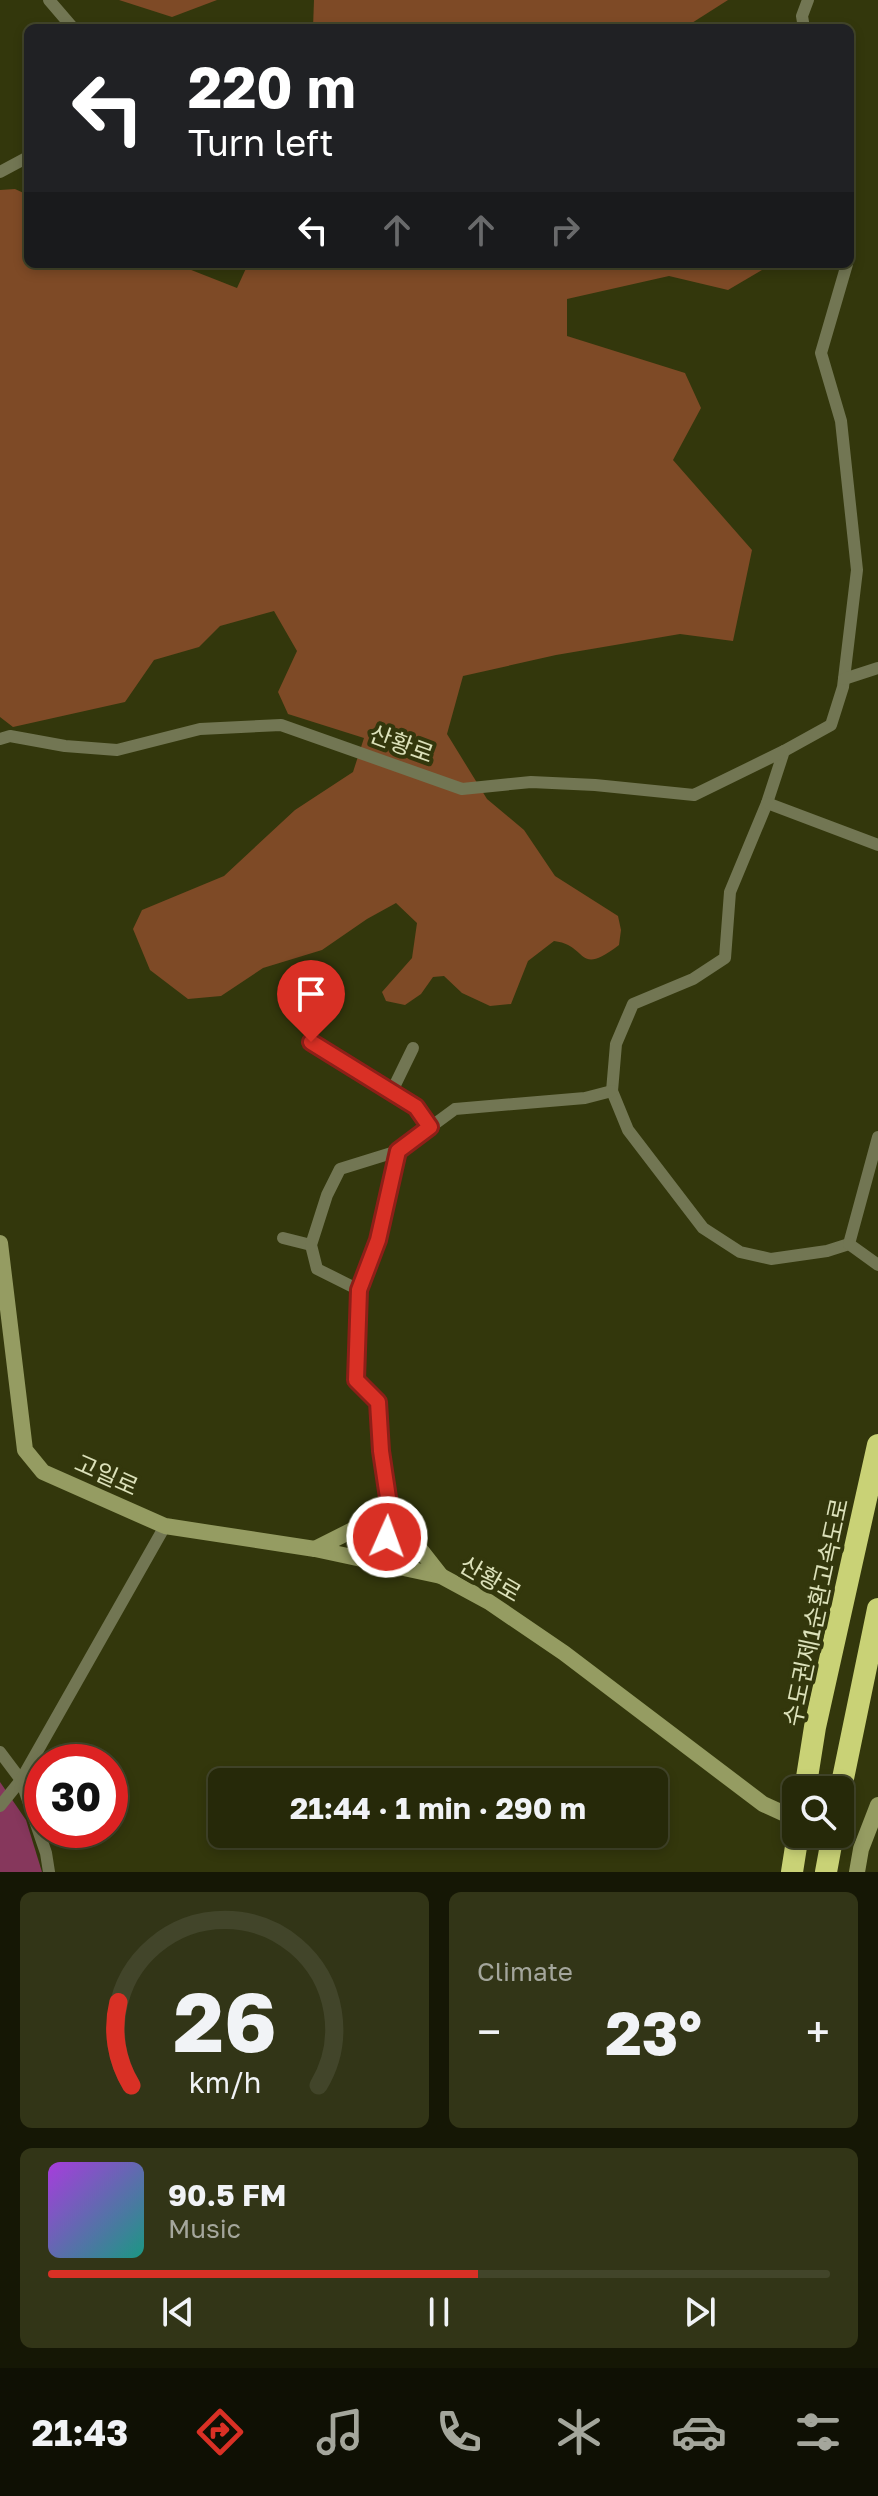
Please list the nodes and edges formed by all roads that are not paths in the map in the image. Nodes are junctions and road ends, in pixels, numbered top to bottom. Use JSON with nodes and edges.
{"nodes":[{"id":1,"x":49,"y":0,"type":"edge"},
{"id":2,"x":808,"y":0,"type":"edge"},
{"id":3,"x":70,"y":24,"type":"edge"},
{"id":4,"x":803,"y":24,"type":"edge"},
{"id":5,"x":24,"y":159,"type":"edge"},
{"id":6,"x":0,"y":172,"type":"edge"},
{"id":7,"x":846,"y":268,"type":"edge"},
{"id":8,"x":878,"y":668,"type":"edge"},
{"id":9,"x":844,"y":679,"type":"junction"},
{"id":10,"x":0,"y":739,"type":"edge"},
{"id":11,"x":784,"y":751,"type":"junction"},
{"id":12,"x":767,"y":803,"type":"junction"},
{"id":13,"x":878,"y":845,"type":"edge"},
{"id":14,"x":311,"y":1042,"type":"dead end"},
{"id":15,"x":413,"y":1048,"type":"dead end"},
{"id":16,"x":392,"y":1091,"type":"junction"},
{"id":17,"x":612,"y":1091,"type":"junction"},
{"id":18,"x":430,"y":1127,"type":"junction"},
{"id":19,"x":878,"y":1137,"type":"edge"},
{"id":20,"x":398,"y":1151,"type":"junction"},
{"id":21,"x":283,"y":1238,"type":"dead end"},
{"id":22,"x":0,"y":1243,"type":"edge"},
{"id":23,"x":849,"y":1244,"type":"junction"},
{"id":24,"x":311,"y":1245,"type":"junction"},
{"id":25,"x":878,"y":1265,"type":"edge"},
{"id":26,"x":359,"y":1290,"type":"junction"},
{"id":27,"x":878,"y":1445,"type":"edge"},
{"id":28,"x":390,"y":1511,"type":"junction"},
{"id":29,"x":165,"y":1526,"type":"junction"},
{"id":30,"x":315,"y":1549,"type":"junction"},
{"id":31,"x":383,"y":1564,"type":"junction"},
{"id":32,"x":441,"y":1576,"type":"junction"},
{"id":33,"x":878,"y":1609,"type":"edge"},
{"id":34,"x":0,"y":1752,"type":"edge"},
{"id":35,"x":807,"y":1776,"type":"edge"},
{"id":36,"x":843,"y":1776,"type":"edge"},
{"id":37,"x":21,"y":1781,"type":"junction"},
{"id":38,"x":878,"y":1805,"type":"edge"},
{"id":39,"x":0,"y":1806,"type":"edge"},
{"id":40,"x":782,"y":1813,"type":"edge"},
{"id":41,"x":854,"y":1846,"type":"edge"},
{"id":42,"x":796,"y":1848,"type":"edge"},
{"id":43,"x":829,"y":1848,"type":"edge"},
{"id":44,"x":861,"y":1849,"type":"junction"},
{"id":45,"x":49,"y":1872,"type":"edge"},
{"id":46,"x":792,"y":1872,"type":"edge"},
{"id":47,"x":826,"y":1872,"type":"edge"},
{"id":48,"x":857,"y":1872,"type":"edge"}],
"edges":[{"from":1,"to":3,"type":"street"},
{"from":2,"to":4,"type":"street"},
{"from":5,"to":6,"type":"street"},
{"from":7,"to":9,"type":"street","name":"산황로"},
{"from":8,"to":9,"type":"street"},
{"from":9,"to":11,"type":"street","name":"산황로"},
{"from":10,"to":11,"type":"street","name":"산황로"},
{"from":11,"to":12,"type":"street"},
{"from":12,"to":13,"type":"street"},
{"from":12,"to":17,"type":"street"},
{"from":14,"to":16,"type":"street"},
{"from":15,"to":16,"type":"street"},
{"from":16,"to":18,"type":"street"},
{"from":17,"to":18,"type":"street"},
{"from":17,"to":23,"type":"street"},
{"from":18,"to":20,"type":"street"},
{"from":19,"to":23,"type":"street"},
{"from":20,"to":24,"type":"street"},
{"from":20,"to":26,"type":"street"},
{"from":21,"to":24,"type":"street"},
{"from":22,"to":29,"type":"street","name":"고일로"},
{"from":23,"to":25,"type":"street"},
{"from":24,"to":26,"type":"street"},
{"from":26,"to":28,"type":"street"},
{"from":27,"to":35,"type":"highway","name":"수도권제1순환고속도로"},
{"from":28,"to":30,"type":"street"},
{"from":28,"to":31,"type":"street"},
{"from":28,"to":32,"type":"street"},
{"from":29,"to":30,"type":"street","name":"고일로"},
{"from":29,"to":37,"type":"street"},
{"from":30,"to":31,"type":"street","name":"고일로"},
{"from":31,"to":32,"type":"street","name":"산황로"},
{"from":32,"to":40,"type":"street","name":"산황로"},
{"from":33,"to":36,"type":"highway"},
{"from":34,"to":37,"type":"street"},
{"from":37,"to":39,"type":"street"},
{"from":37,"to":45,"type":"street"},
{"from":38,"to":44,"type":"street"},
{"from":41,"to":44,"type":"street"},
{"from":42,"to":46,"type":"highway"},
{"from":43,"to":47,"type":"highway"},
{"from":44,"to":48,"type":"street"}]}
